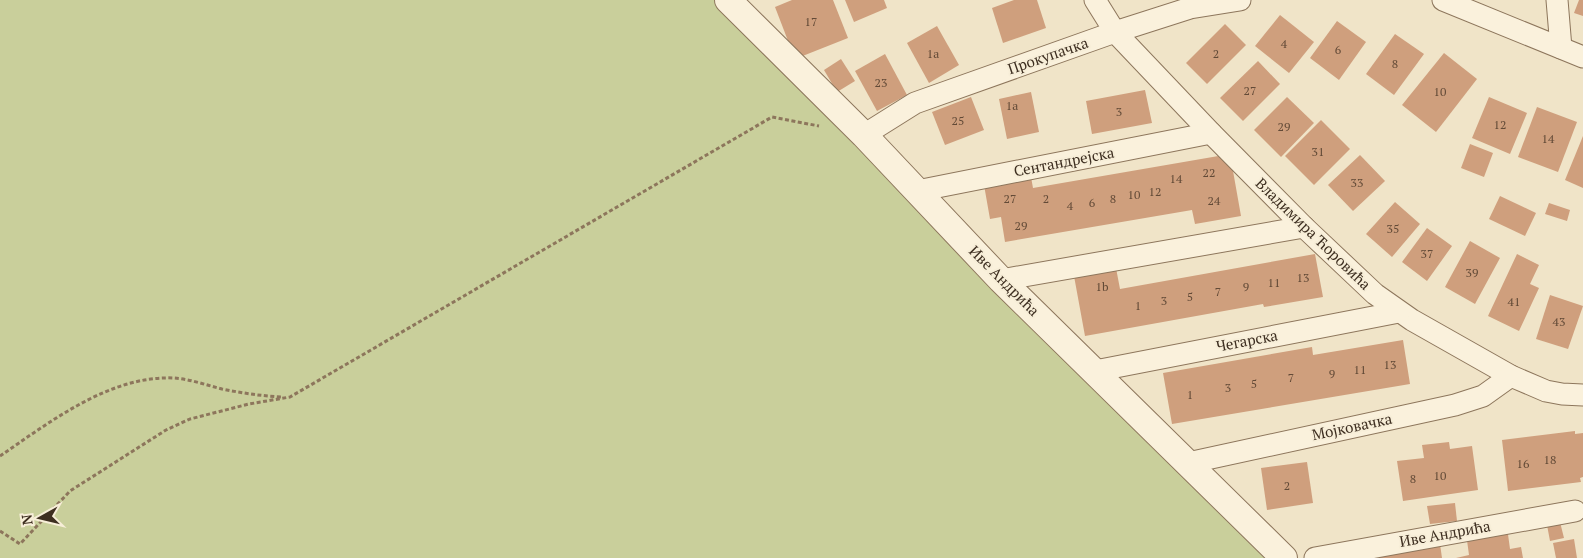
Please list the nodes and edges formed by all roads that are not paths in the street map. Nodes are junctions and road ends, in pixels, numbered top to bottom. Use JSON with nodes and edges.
{"nodes":[{"id":1,"x":728,"y":0,"type":"edge"},
{"id":2,"x":1095,"y":0,"type":"edge"},
{"id":3,"x":1240,"y":0,"type":"edge"},
{"id":4,"x":1443,"y":0,"type":"edge"},
{"id":5,"x":1557,"y":0,"type":"edge"},
{"id":6,"x":1114,"y":32,"type":"junction"},
{"id":7,"x":1561,"y":48,"type":"junction"},
{"id":8,"x":1583,"y":57,"type":"edge"},
{"id":9,"x":1210,"y":133,"type":"junction"},
{"id":10,"x":864,"y":135,"type":"junction"},
{"id":11,"x":917,"y":191,"type":"junction"},
{"id":12,"x":1304,"y":227,"type":"junction"},
{"id":13,"x":1002,"y":280,"type":"junction"},
{"id":14,"x":1399,"y":312,"type":"junction"},
{"id":15,"x":1095,"y":371,"type":"junction"},
{"id":16,"x":1511,"y":376,"type":"junction"},
{"id":17,"x":1583,"y":395,"type":"edge"},
{"id":18,"x":1188,"y":463,"type":"junction"},
{"id":19,"x":1575,"y":511,"type":"dead end"},
{"id":20,"x":1284,"y":558,"type":"edge"},
{"id":21,"x":1315,"y":558,"type":"edge"}],
"edges":[{"from":1,"to":10,"type":"street","name":"Иве Андрића"},
{"from":2,"to":6,"type":"street","name":"Владимира Ћоровића"},
{"from":3,"to":6,"type":"street","name":"Прокупачка"},
{"from":4,"to":7,"type":"street"},
{"from":5,"to":7,"type":"street"},
{"from":6,"to":9,"type":"street","name":"Владимира Ћоровића"},
{"from":6,"to":10,"type":"street","name":"Прокупачка"},
{"from":7,"to":8,"type":"street"},
{"from":9,"to":11,"type":"street","name":"Сентандрејска"},
{"from":9,"to":12,"type":"street","name":"Владимира Ћоровића"},
{"from":10,"to":11,"type":"street","name":"Иве Андрића"},
{"from":11,"to":13,"type":"street","name":"Иве Андрића"},
{"from":12,"to":13,"type":"street"},
{"from":12,"to":14,"type":"street","name":"Владимира Ћоровића"},
{"from":13,"to":15,"type":"street","name":"Иве Андрића"},
{"from":14,"to":15,"type":"street","name":"Чегарска"},
{"from":14,"to":16,"type":"street","name":"Владимира Ћоровића"},
{"from":15,"to":18,"type":"street","name":"Иве Андрића"},
{"from":16,"to":17,"type":"street","name":"Владимира Ћоровића"},
{"from":16,"to":18,"type":"street","name":"Мојковачка"},
{"from":18,"to":20,"type":"street","name":"Иве Андрића"},
{"from":19,"to":21,"type":"street","name":"Иве Андрића"}]}
